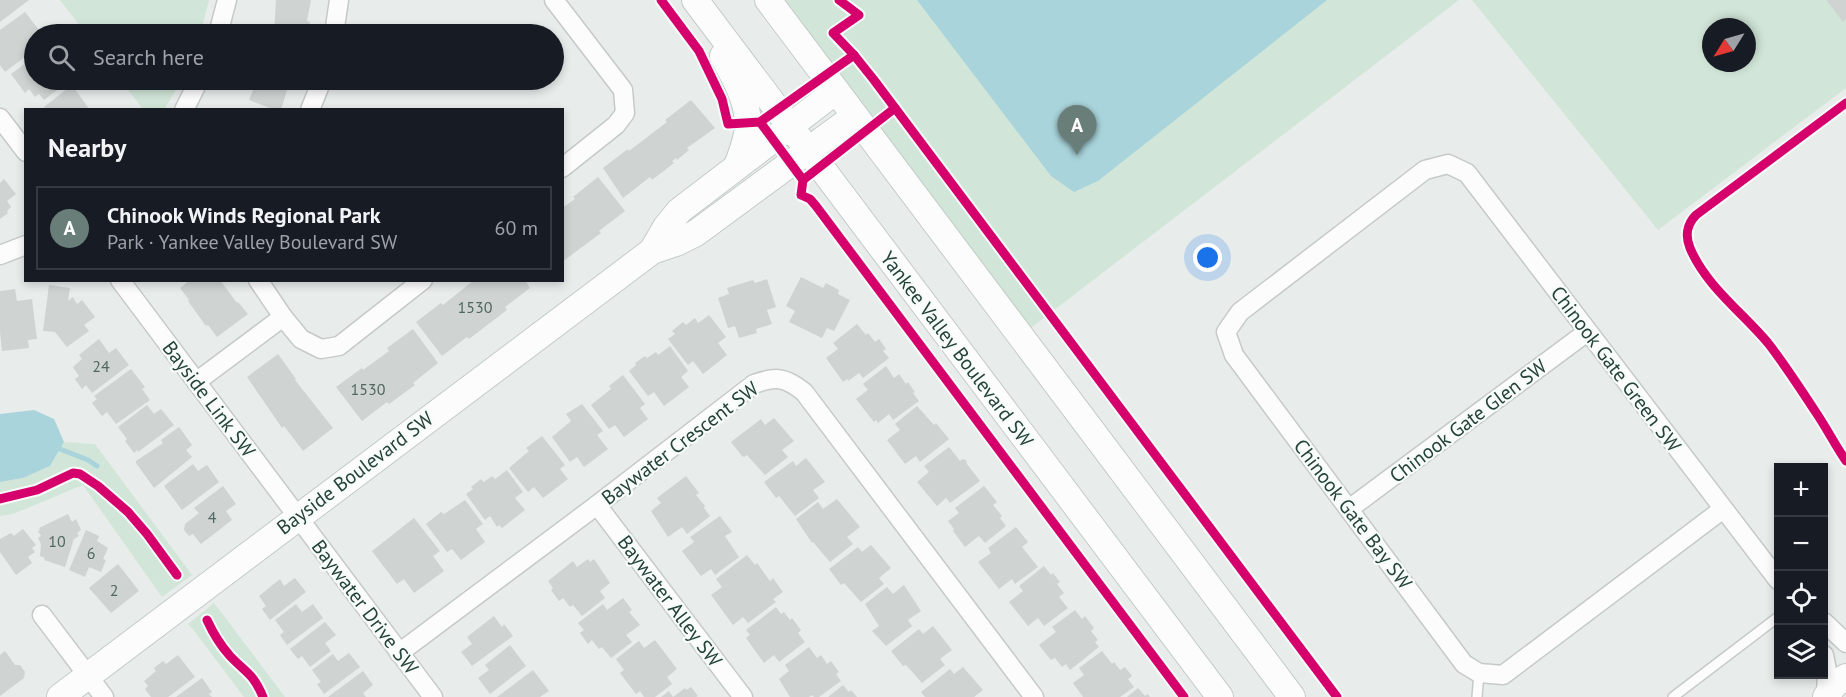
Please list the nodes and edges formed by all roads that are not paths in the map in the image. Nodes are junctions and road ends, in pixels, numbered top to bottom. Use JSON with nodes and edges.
{"nodes":[{"id":1,"x":227,"y":0,"type":"edge"},
{"id":2,"x":339,"y":0,"type":"edge"},
{"id":3,"x":554,"y":0,"type":"edge"},
{"id":4,"x":694,"y":0,"type":"edge"},
{"id":5,"x":768,"y":0,"type":"edge"},
{"id":6,"x":221,"y":24,"type":"edge"},
{"id":7,"x":335,"y":24,"type":"edge"},
{"id":8,"x":194,"y":90,"type":"edge"},
{"id":9,"x":318,"y":90,"type":"edge"},
{"id":10,"x":836,"y":91,"type":"junction"},
{"id":11,"x":185,"y":108,"type":"edge"},
{"id":12,"x":311,"y":108,"type":"edge"},
{"id":13,"x":855,"y":116,"type":"junction"},
{"id":14,"x":0,"y":118,"type":"edge"},
{"id":15,"x":790,"y":126,"type":"junction"},
{"id":16,"x":24,"y":149,"type":"edge"},
{"id":17,"x":808,"y":151,"type":"junction"},
{"id":18,"x":1448,"y":164,"type":"joint"},
{"id":19,"x":564,"y":166,"type":"edge"},
{"id":20,"x":737,"y":166,"type":"junction"},
{"id":21,"x":24,"y":246,"type":"edge"},
{"id":22,"x":652,"y":250,"type":"junction"},
{"id":23,"x":0,"y":255,"type":"edge"},
{"id":24,"x":121,"y":282,"type":"edge"},
{"id":25,"x":259,"y":282,"type":"edge"},
{"id":26,"x":420,"y":282,"type":"edge"},
{"id":27,"x":283,"y":317,"type":"junction"},
{"id":28,"x":1587,"y":332,"type":"junction"},
{"id":29,"x":196,"y":382,"type":"junction"},
{"id":30,"x":597,"y":505,"type":"junction"},
{"id":31,"x":1349,"y":509,"type":"junction"},
{"id":32,"x":1723,"y":509,"type":"junction"},
{"id":33,"x":297,"y":517,"type":"junction"},
{"id":34,"x":1774,"y":574,"type":"edge"},
{"id":35,"x":42,"y":615,"type":"dead end"},
{"id":36,"x":1774,"y":620,"type":"edge"},
{"id":37,"x":1827,"y":625,"type":"edge"},
{"id":38,"x":1846,"y":643,"type":"edge"},
{"id":39,"x":399,"y":653,"type":"junction"},
{"id":40,"x":1479,"y":674,"type":"junction"},
{"id":41,"x":88,"y":676,"type":"junction"},
{"id":42,"x":1846,"y":677,"type":"edge"},
{"id":43,"x":1827,"y":679,"type":"edge"},
{"id":44,"x":60,"y":697,"type":"edge"},
{"id":45,"x":104,"y":697,"type":"edge"},
{"id":46,"x":433,"y":697,"type":"edge"},
{"id":47,"x":743,"y":697,"type":"edge"},
{"id":48,"x":1034,"y":697,"type":"edge"},
{"id":49,"x":1220,"y":697,"type":"edge"},
{"id":50,"x":1292,"y":697,"type":"edge"},
{"id":51,"x":1477,"y":697,"type":"edge"},
{"id":52,"x":1673,"y":697,"type":"edge"},
{"id":53,"x":1826,"y":697,"type":"edge"}],
"edges":[{"from":1,"to":6,"type":"street"},
{"from":2,"to":7,"type":"street"},
{"from":3,"to":19,"type":"street"},
{"from":4,"to":15,"type":"main road","name":"Yankee Valley Boulevard SW"},
{"from":4,"to":20,"type":"main road"},
{"from":5,"to":10,"type":"main road"},
{"from":8,"to":11,"type":"street"},
{"from":9,"to":12,"type":"street"},
{"from":10,"to":13,"type":"main road"},
{"from":10,"to":15,"type":"main road","name":"Bayside Boulevard SW"},
{"from":13,"to":17,"type":"main road","name":"Bayside Boulevard SW"},
{"from":13,"to":50,"type":"main road"},
{"from":14,"to":16,"type":"street"},
{"from":15,"to":17,"type":"main road","name":"Yankee Valley Boulevard SW"},
{"from":15,"to":20,"type":"main road","name":"Bayside Boulevard SW"},
{"from":17,"to":22,"type":"main road","name":"Bayside Boulevard SW"},
{"from":17,"to":49,"type":"main road","name":"Yankee Valley Boulevard SW"},
{"from":18,"to":28,"type":"street","name":"Chinook Gate Green SW"},
{"from":18,"to":31,"type":"street","name":"Chinook Gate Bay SW"},
{"from":20,"to":22,"type":"main road","name":"Bayside Boulevard SW"},
{"from":21,"to":23,"type":"street"},
{"from":22,"to":33,"type":"main road","name":"Bayside Boulevard SW"},
{"from":24,"to":29,"type":"street","name":"Bayside Link SW"},
{"from":25,"to":27,"type":"street"},
{"from":26,"to":27,"type":"street"},
{"from":27,"to":29,"type":"street"},
{"from":28,"to":31,"type":"street","name":"Chinook Gate Glen SW"},
{"from":28,"to":32,"type":"street","name":"Chinook Gate Green SW"},
{"from":29,"to":33,"type":"street","name":"Bayside Link SW"},
{"from":30,"to":39,"type":"street","name":"Baywater Crescent SW"},
{"from":30,"to":47,"type":"street","name":"Baywater Alley SW"},
{"from":30,"to":48,"type":"street","name":"Baywater Crescent SW"},
{"from":31,"to":40,"type":"street","name":"Chinook Gate Bay SW"},
{"from":32,"to":34,"type":"street","name":"Chinook Gate Green SW"},
{"from":32,"to":40,"type":"street"},
{"from":33,"to":39,"type":"street","name":"Baywater Drive SW"},
{"from":33,"to":41,"type":"main road","name":"Bayside Boulevard SW"},
{"from":35,"to":41,"type":"street"},
{"from":36,"to":52,"type":"lane"},
{"from":37,"to":38,"type":"street"},
{"from":39,"to":46,"type":"street","name":"Baywater Drive SW"},
{"from":40,"to":51,"type":"lane"},
{"from":41,"to":44,"type":"main road","name":"Bayside Boulevard SW"},
{"from":41,"to":45,"type":"street"},
{"from":42,"to":53,"type":"main road"},
{"from":43,"to":53,"type":"street"}]}
